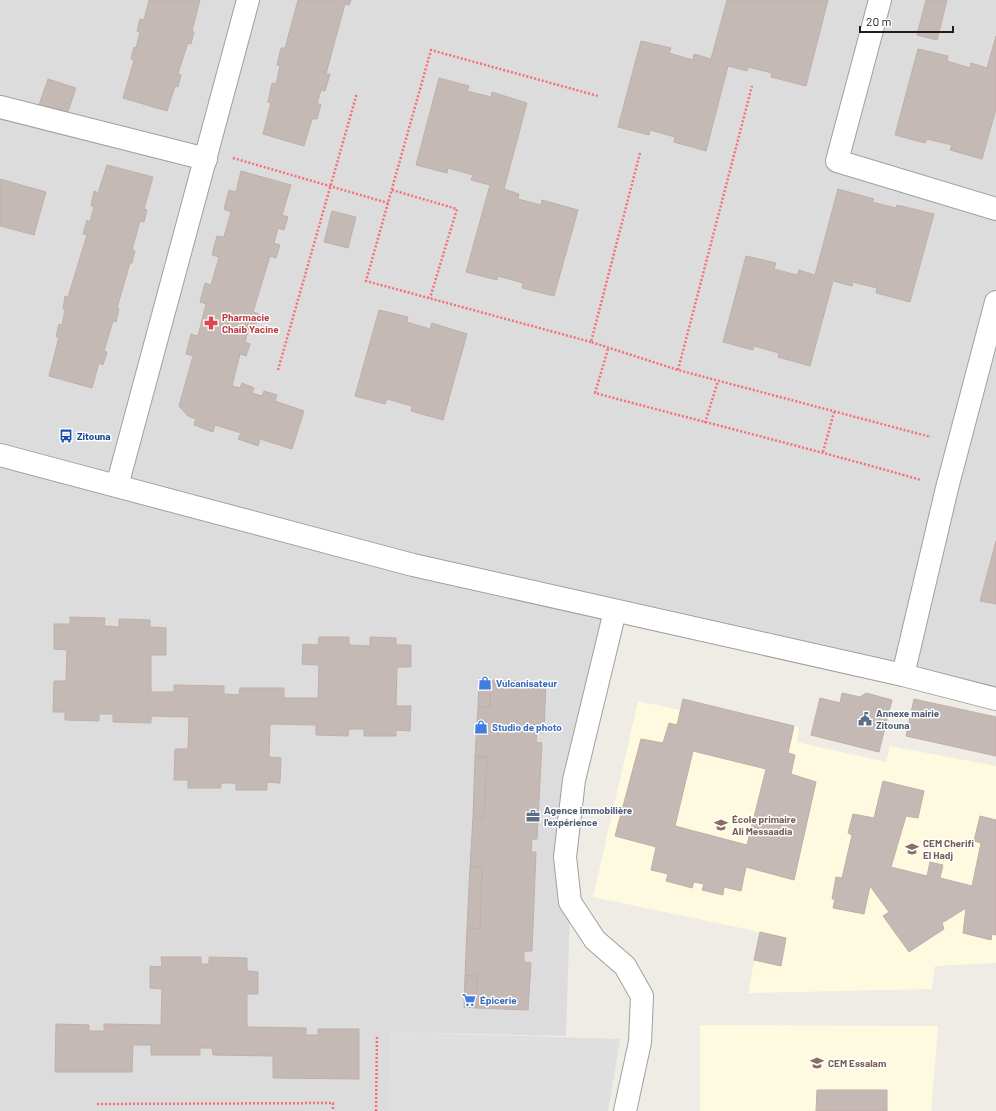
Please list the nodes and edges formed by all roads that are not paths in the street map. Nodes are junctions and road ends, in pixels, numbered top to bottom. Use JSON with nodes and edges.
{"nodes":[{"id":1,"x":248,"y":0,"type":"edge"},
{"id":2,"x":880,"y":0,"type":"edge"},
{"id":3,"x":0,"y":107,"type":"edge"},
{"id":4,"x":207,"y":155,"type":"junction"},
{"id":5,"x":996,"y":209,"type":"edge"},
{"id":6,"x":996,"y":302,"type":"edge"},
{"id":7,"x":0,"y":455,"type":"edge"},
{"id":8,"x":117,"y":486,"type":"junction"},
{"id":9,"x":615,"y":611,"type":"junction"},
{"id":10,"x":902,"y":675,"type":"junction"},
{"id":11,"x":996,"y":699,"type":"edge"},
{"id":12,"x":625,"y":1111,"type":"edge"}],
"edges":[{"from":1,"to":4,"type":"street"},
{"from":2,"to":5,"type":"street"},
{"from":3,"to":4,"type":"street"},
{"from":4,"to":8,"type":"street"},
{"from":6,"to":10,"type":"street"},
{"from":7,"to":8,"type":"street"},
{"from":8,"to":9,"type":"street"},
{"from":9,"to":10,"type":"street"},
{"from":9,"to":12,"type":"street"},
{"from":10,"to":11,"type":"street"}]}
